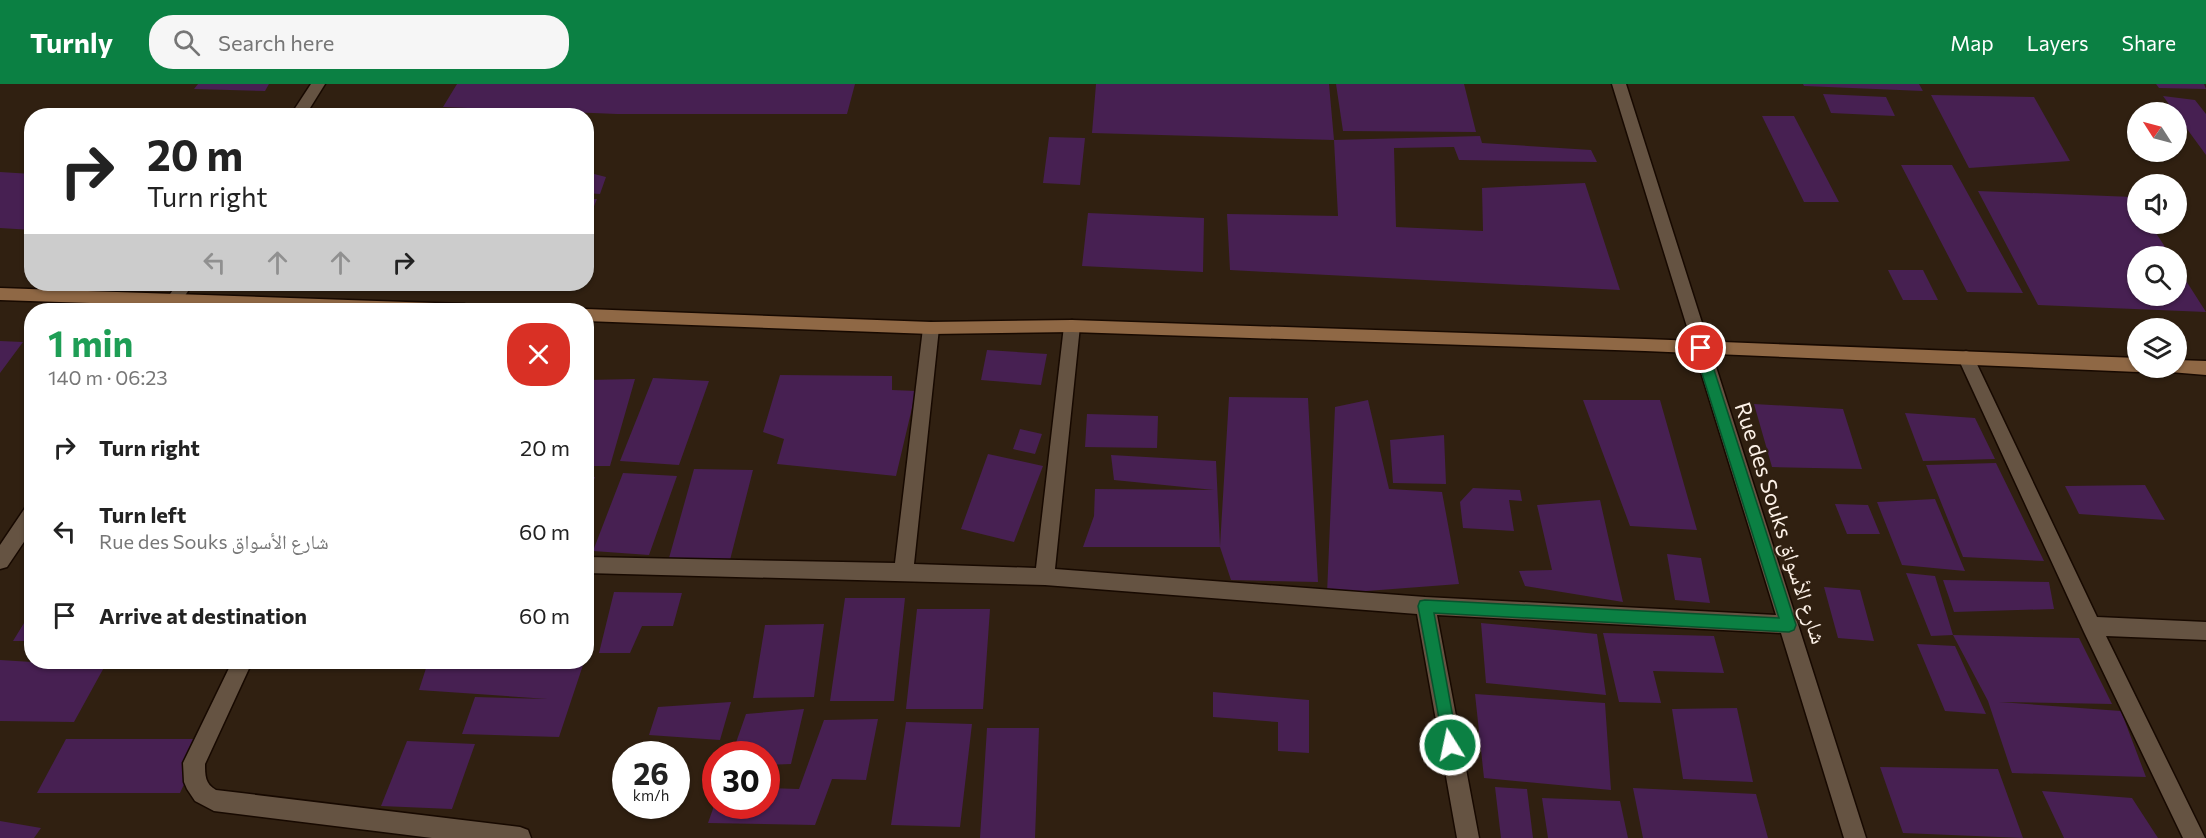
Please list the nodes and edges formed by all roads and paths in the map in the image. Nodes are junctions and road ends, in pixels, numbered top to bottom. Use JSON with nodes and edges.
{"nodes":[{"id":1,"x":318,"y":84,"type":"edge"},
{"id":2,"x":1619,"y":84,"type":"edge"},
{"id":3,"x":302,"y":108,"type":"edge"},
{"id":4,"x":0,"y":294,"type":"edge"},
{"id":5,"x":139,"y":303,"type":"edge"},
{"id":6,"x":594,"y":315,"type":"edge"},
{"id":7,"x":1072,"y":326,"type":"junction"},
{"id":8,"x":931,"y":328,"type":"junction"},
{"id":9,"x":1701,"y":348,"type":"junction"},
{"id":10,"x":1966,"y":358,"type":"junction"},
{"id":11,"x":2127,"y":365,"type":"edge"},
{"id":12,"x":2187,"y":367,"type":"edge"},
{"id":13,"x":2206,"y":368,"type":"edge"},
{"id":14,"x":24,"y":526,"type":"edge"},
{"id":15,"x":0,"y":561,"type":"edge"},
{"id":16,"x":594,"y":565,"type":"edge"},
{"id":17,"x":904,"y":572,"type":"junction"},
{"id":18,"x":1045,"y":577,"type":"junction"},
{"id":19,"x":1425,"y":606,"type":"junction"},
{"id":20,"x":1789,"y":625,"type":"junction"},
{"id":21,"x":2091,"y":626,"type":"junction"},
{"id":22,"x":2206,"y":631,"type":"edge"},
{"id":23,"x":239,"y":669,"type":"edge"},
{"id":24,"x":519,"y":838,"type":"edge"},
{"id":25,"x":1468,"y":838,"type":"edge"},
{"id":26,"x":1855,"y":838,"type":"edge"},
{"id":27,"x":2194,"y":838,"type":"edge"}],
"edges":[{"from":1,"to":3,"type":"street"},
{"from":2,"to":9,"type":"street","name":"Rue des Souks شارع الأسواق"},
{"from":4,"to":5,"type":"main road"},
{"from":6,"to":8,"type":"main road"},
{"from":7,"to":8,"type":"main road"},
{"from":7,"to":9,"type":"main road"},
{"from":7,"to":18,"type":"street"},
{"from":8,"to":17,"type":"street"},
{"from":9,"to":10,"type":"main road"},
{"from":9,"to":20,"type":"street","name":"Rue des Souks شارع الأسواق"},
{"from":10,"to":11,"type":"main road"},
{"from":10,"to":21,"type":"street"},
{"from":12,"to":13,"type":"main road"},
{"from":14,"to":15,"type":"street"},
{"from":16,"to":17,"type":"street"},
{"from":17,"to":18,"type":"street"},
{"from":18,"to":19,"type":"street"},
{"from":19,"to":20,"type":"street"},
{"from":19,"to":25,"type":"street"},
{"from":20,"to":26,"type":"street","name":"Rue des Souks شارع الأسواق"},
{"from":21,"to":22,"type":"street"},
{"from":21,"to":27,"type":"street"},
{"from":23,"to":24,"type":"street"}]}
